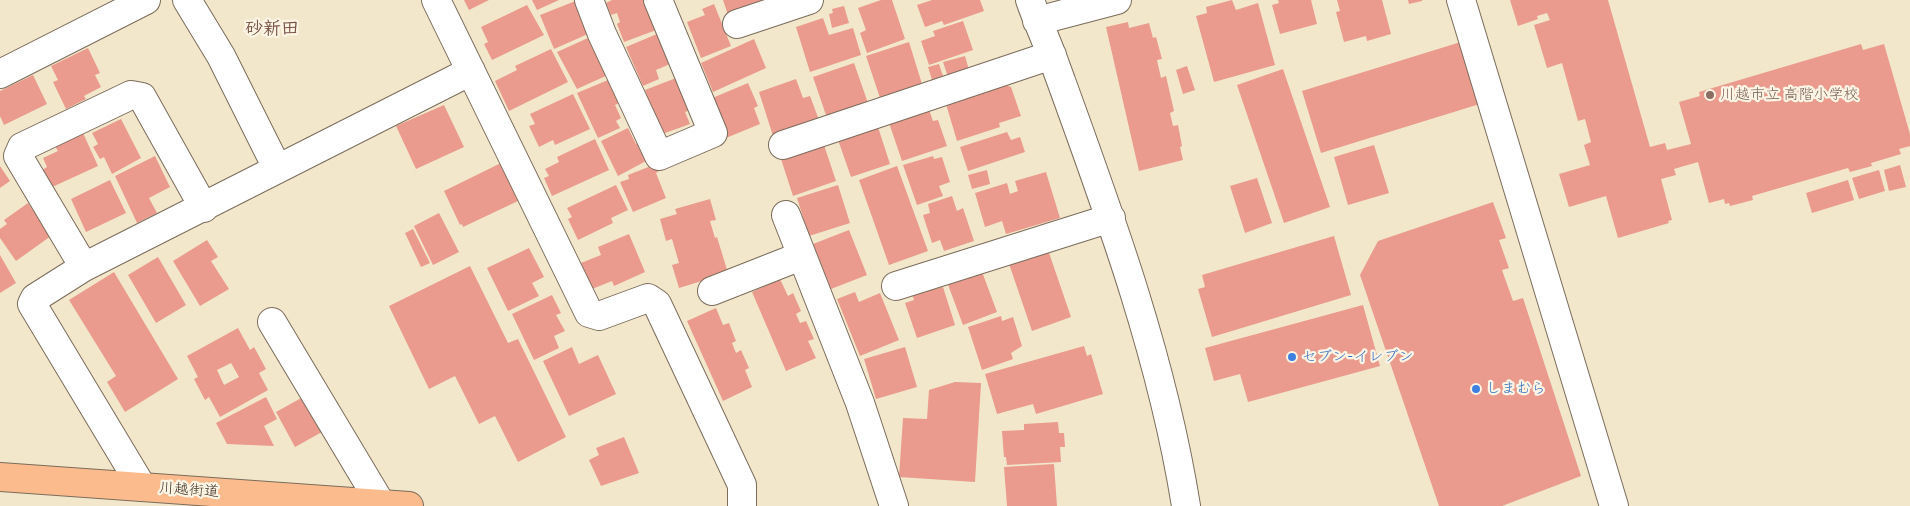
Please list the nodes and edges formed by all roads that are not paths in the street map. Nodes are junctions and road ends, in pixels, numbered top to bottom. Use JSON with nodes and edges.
{"nodes":[{"id":1,"x":146,"y":0,"type":"edge"},
{"id":2,"x":187,"y":0,"type":"edge"},
{"id":3,"x":436,"y":0,"type":"edge"},
{"id":4,"x":589,"y":0,"type":"edge"},
{"id":5,"x":658,"y":0,"type":"edge"},
{"id":6,"x":809,"y":0,"type":"edge"},
{"id":7,"x":1117,"y":0,"type":"edge"},
{"id":8,"x":1461,"y":0,"type":"edge"},
{"id":9,"x":1033,"y":11,"type":"edge"},
{"id":10,"x":737,"y":24,"type":"dead end"},
{"id":11,"x":1052,"y":55,"type":"junction"},
{"id":12,"x":471,"y":71,"type":"junction"},
{"id":13,"x":0,"y":74,"type":"edge"},
{"id":14,"x":783,"y":145,"type":"dead end"},
{"id":15,"x":277,"y":168,"type":"junction"},
{"id":16,"x":204,"y":208,"type":"junction"},
{"id":17,"x":786,"y":215,"type":"dead end"},
{"id":18,"x":1110,"y":218,"type":"junction"},
{"id":19,"x":801,"y":256,"type":"junction"},
{"id":20,"x":84,"y":267,"type":"junction"},
{"id":21,"x":896,"y":286,"type":"dead end"},
{"id":22,"x":712,"y":292,"type":"dead end"},
{"id":23,"x":272,"y":322,"type":"dead end"},
{"id":24,"x":0,"y":477,"type":"edge"},
{"id":25,"x":150,"y":493,"type":"edge"},
{"id":26,"x":381,"y":504,"type":"junction"},
{"id":27,"x":409,"y":506,"type":"edge"},
{"id":28,"x":742,"y":506,"type":"edge"},
{"id":29,"x":894,"y":506,"type":"edge"},
{"id":30,"x":1186,"y":506,"type":"edge"},
{"id":31,"x":1614,"y":506,"type":"edge"}],
"edges":[{"from":1,"to":13,"type":"street"},
{"from":2,"to":15,"type":"street"},
{"from":3,"to":12,"type":"street"},
{"from":4,"to":5,"type":"street"},
{"from":6,"to":10,"type":"street"},
{"from":7,"to":9,"type":"street"},
{"from":8,"to":31,"type":"street"},
{"from":9,"to":11,"type":"street"},
{"from":11,"to":14,"type":"street"},
{"from":11,"to":18,"type":"street"},
{"from":12,"to":15,"type":"street"},
{"from":12,"to":28,"type":"street"},
{"from":15,"to":16,"type":"street"},
{"from":16,"to":20,"type":"street"},
{"from":16,"to":20,"type":"street"},
{"from":17,"to":19,"type":"street"},
{"from":18,"to":21,"type":"street"},
{"from":18,"to":30,"type":"street"},
{"from":19,"to":22,"type":"street"},
{"from":19,"to":29,"type":"street"},
{"from":20,"to":25,"type":"street"},
{"from":23,"to":26,"type":"street"},
{"from":24,"to":25,"type":"highway","name":"川越街道"},
{"from":25,"to":26,"type":"highway","name":"川越街道"},
{"from":26,"to":27,"type":"highway","name":"川越街道"}]}
